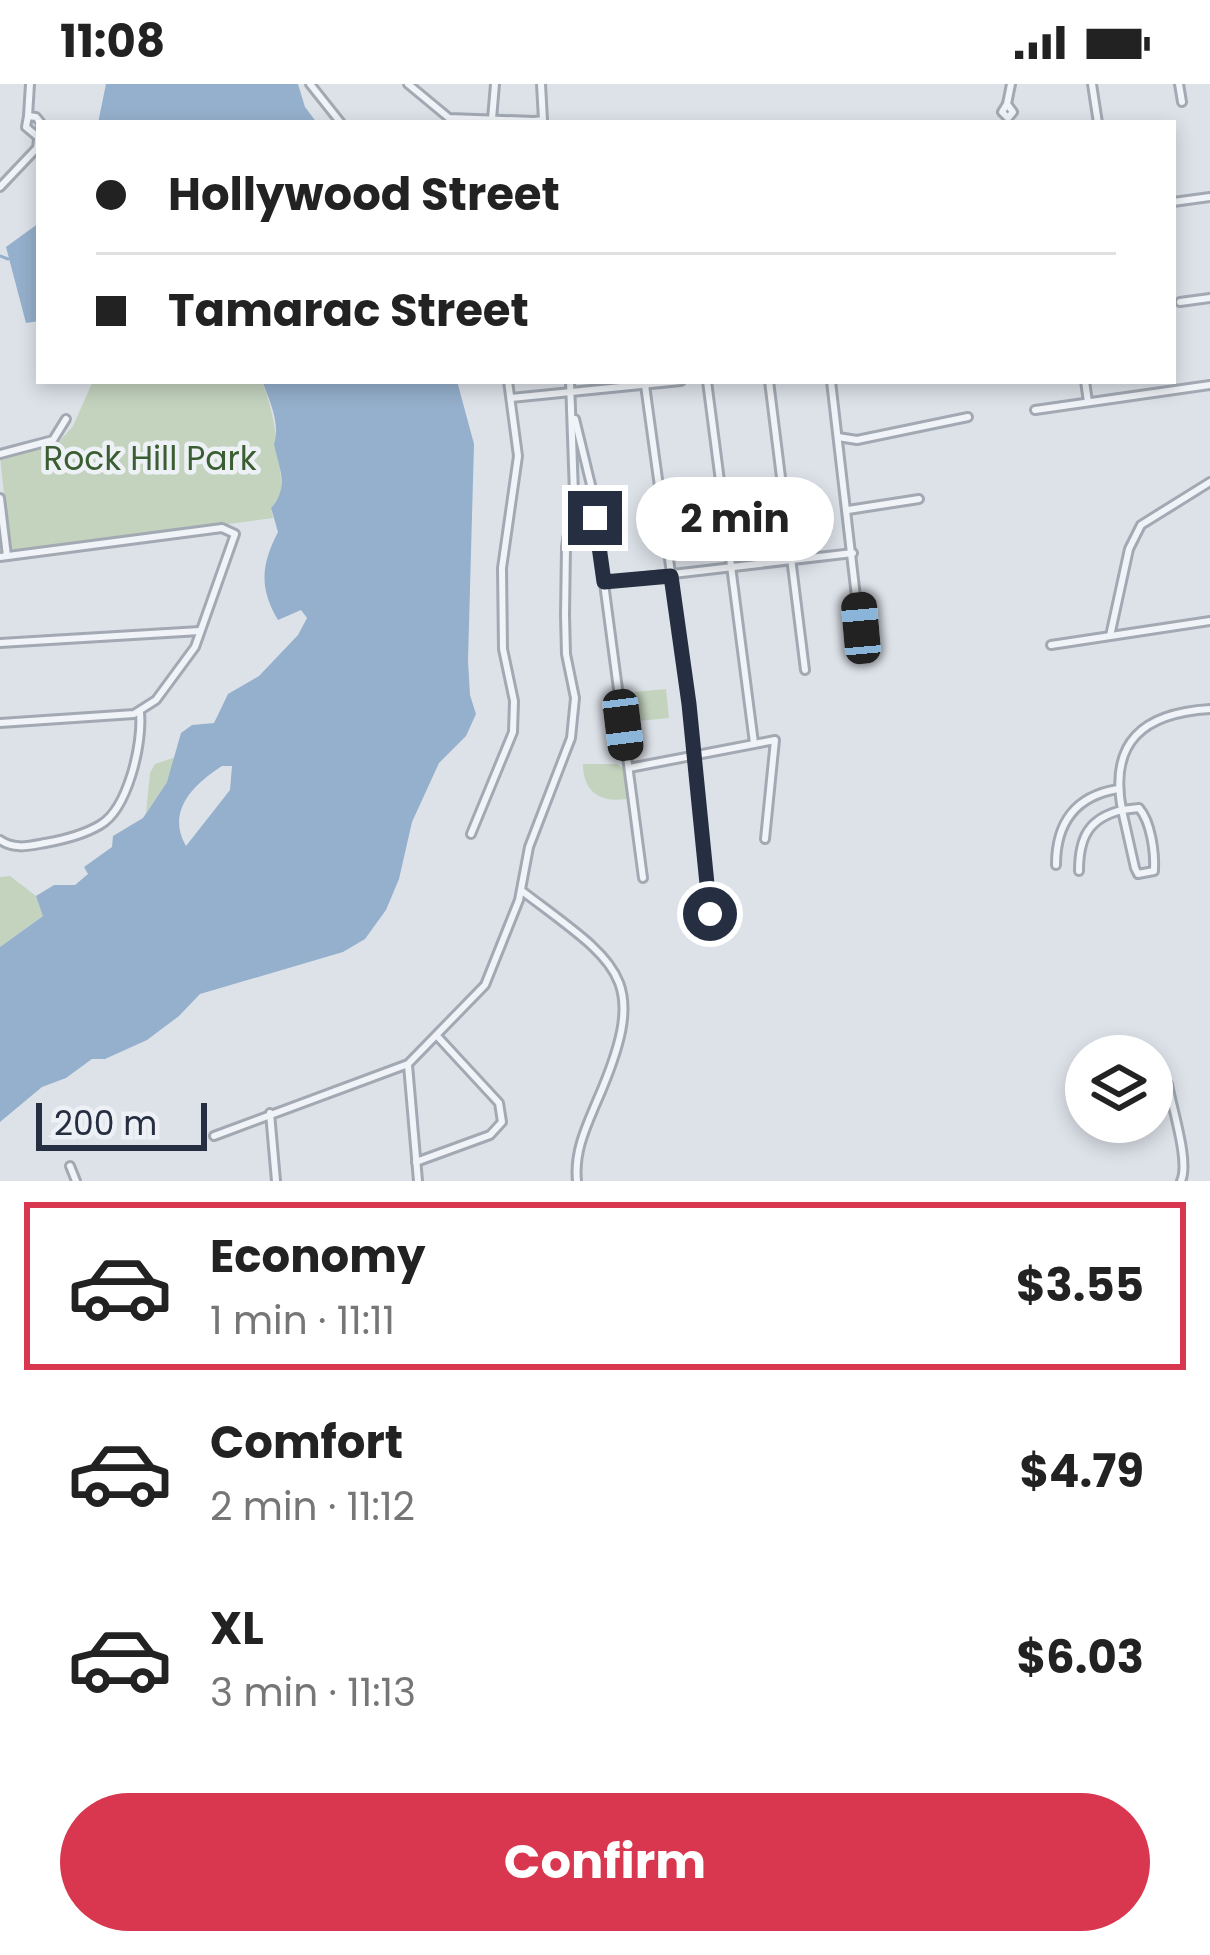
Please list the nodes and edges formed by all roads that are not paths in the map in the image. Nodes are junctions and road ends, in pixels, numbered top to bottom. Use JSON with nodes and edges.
{"nodes":[{"id":1,"x":30,"y":84,"type":"edge"},
{"id":2,"x":310,"y":84,"type":"edge"},
{"id":3,"x":408,"y":84,"type":"edge"},
{"id":4,"x":495,"y":84,"type":"edge"},
{"id":5,"x":541,"y":84,"type":"edge"},
{"id":6,"x":1011,"y":84,"type":"edge"},
{"id":7,"x":1092,"y":84,"type":"edge"},
{"id":8,"x":1179,"y":84,"type":"edge"},
{"id":9,"x":1182,"y":102,"type":"dead end"},
{"id":10,"x":1007,"y":104,"type":"dead end"},
{"id":11,"x":28,"y":116,"type":"junction"},
{"id":12,"x":37,"y":120,"type":"edge"},
{"id":13,"x":339,"y":120,"type":"edge"},
{"id":14,"x":478,"y":120,"type":"edge"},
{"id":15,"x":492,"y":120,"type":"edge"},
{"id":16,"x":518,"y":120,"type":"edge"},
{"id":17,"x":1098,"y":120,"type":"edge"},
{"id":18,"x":36,"y":129,"type":"edge"},
{"id":19,"x":36,"y":149,"type":"edge"},
{"id":20,"x":0,"y":188,"type":"edge"},
{"id":21,"x":1210,"y":197,"type":"edge"},
{"id":22,"x":1176,"y":202,"type":"edge"},
{"id":23,"x":1210,"y":298,"type":"edge"},
{"id":24,"x":1180,"y":302,"type":"dead end"},
{"id":25,"x":509,"y":384,"type":"edge"},
{"id":26,"x":570,"y":384,"type":"edge"},
{"id":27,"x":659,"y":384,"type":"edge"},
{"id":28,"x":707,"y":384,"type":"edge"},
{"id":29,"x":769,"y":384,"type":"edge"},
{"id":30,"x":831,"y":384,"type":"edge"},
{"id":31,"x":1085,"y":384,"type":"edge"},
{"id":32,"x":1210,"y":385,"type":"edge"},
{"id":33,"x":645,"y":386,"type":"junction"},
{"id":34,"x":571,"y":394,"type":"junction"},
{"id":35,"x":511,"y":398,"type":"junction"},
{"id":36,"x":1088,"y":402,"type":"junction"},
{"id":37,"x":1035,"y":410,"type":"dead end"},
{"id":38,"x":574,"y":417,"type":"junction"},
{"id":39,"x":968,"y":417,"type":"dead end"},
{"id":40,"x":66,"y":419,"type":"dead end"},
{"id":41,"x":838,"y":437,"type":"junction"},
{"id":42,"x":0,"y":454,"type":"edge"},
{"id":43,"x":1210,"y":482,"type":"edge"},
{"id":44,"x":0,"y":498,"type":"edge"},
{"id":45,"x":919,"y":499,"type":"dead end"},
{"id":46,"x":848,"y":510,"type":"junction"},
{"id":47,"x":853,"y":553,"type":"junction"},
{"id":48,"x":4,"y":556,"type":"edge"},
{"id":49,"x":791,"y":561,"type":"junction"},
{"id":50,"x":731,"y":567,"type":"junction"},
{"id":51,"x":671,"y":576,"type":"junction"},
{"id":52,"x":604,"y":582,"type":"junction"},
{"id":53,"x":1210,"y":621,"type":"edge"},
{"id":54,"x":202,"y":630,"type":"junction"},
{"id":55,"x":1110,"y":636,"type":"junction"},
{"id":56,"x":0,"y":643,"type":"edge"},
{"id":57,"x":1051,"y":645,"type":"dead end"},
{"id":58,"x":863,"y":657,"type":"dead end"},
{"id":59,"x":805,"y":670,"type":"dead end"},
{"id":60,"x":1210,"y":710,"type":"edge"},
{"id":61,"x":140,"y":713,"type":"junction"},
{"id":62,"x":0,"y":723,"type":"edge"},
{"id":63,"x":754,"y":743,"type":"junction"},
{"id":64,"x":692,"y":754,"type":"junction"},
{"id":65,"x":628,"y":768,"type":"junction"},
{"id":66,"x":1118,"y":789,"type":"junction"},
{"id":67,"x":1122,"y":810,"type":"junction"},
{"id":68,"x":471,"y":834,"type":"dead end"},
{"id":69,"x":765,"y":839,"type":"dead end"},
{"id":70,"x":0,"y":840,"type":"edge"},
{"id":71,"x":1056,"y":865,"type":"dead end"},
{"id":72,"x":1079,"y":871,"type":"dead end"},
{"id":73,"x":643,"y":878,"type":"dead end"},
{"id":74,"x":522,"y":891,"type":"junction"},
{"id":75,"x":710,"y":914,"type":"dead end"},
{"id":76,"x":438,"y":1037,"type":"junction"},
{"id":77,"x":408,"y":1064,"type":"junction"},
{"id":78,"x":1173,"y":1107,"type":"edge"},
{"id":79,"x":269,"y":1112,"type":"junction"},
{"id":80,"x":214,"y":1136,"type":"dead end"},
{"id":81,"x":416,"y":1162,"type":"junction"},
{"id":82,"x":70,"y":1166,"type":"dead end"},
{"id":83,"x":76,"y":1181,"type":"edge"},
{"id":84,"x":276,"y":1181,"type":"edge"},
{"id":85,"x":418,"y":1181,"type":"edge"},
{"id":86,"x":577,"y":1181,"type":"edge"},
{"id":87,"x":1181,"y":1181,"type":"edge"}],
"edges":[{"from":1,"to":11,"type":"street"},
{"from":2,"to":13,"type":"street"},
{"from":3,"to":14,"type":"street"},
{"from":4,"to":15,"type":"street"},
{"from":5,"to":16,"type":"street"},
{"from":6,"to":10,"type":"street"},
{"from":7,"to":17,"type":"street"},
{"from":8,"to":9,"type":"street"},
{"from":11,"to":12,"type":"street"},
{"from":11,"to":18,"type":"street"},
{"from":19,"to":20,"type":"street"},
{"from":21,"to":22,"type":"street"},
{"from":23,"to":24,"type":"street"},
{"from":25,"to":35,"type":"street"},
{"from":26,"to":34,"type":"street"},
{"from":27,"to":33,"type":"street"},
{"from":28,"to":50,"type":"street"},
{"from":29,"to":49,"type":"street"},
{"from":30,"to":41,"type":"street"},
{"from":31,"to":36,"type":"street"},
{"from":32,"to":36,"type":"street"},
{"from":33,"to":34,"type":"street"},
{"from":33,"to":51,"type":"street"},
{"from":34,"to":35,"type":"street"},
{"from":34,"to":38,"type":"street"},
{"from":35,"to":68,"type":"street"},
{"from":36,"to":37,"type":"street"},
{"from":38,"to":52,"type":"street"},
{"from":38,"to":74,"type":"street"},
{"from":39,"to":41,"type":"street"},
{"from":40,"to":42,"type":"street"},
{"from":41,"to":46,"type":"street"},
{"from":43,"to":55,"type":"street"},
{"from":44,"to":48,"type":"street"},
{"from":45,"to":46,"type":"street"},
{"from":46,"to":47,"type":"street"},
{"from":47,"to":49,"type":"street"},
{"from":47,"to":58,"type":"street"},
{"from":48,"to":54,"type":"street"},
{"from":49,"to":50,"type":"street"},
{"from":49,"to":59,"type":"street"},
{"from":50,"to":51,"type":"street"},
{"from":50,"to":63,"type":"street"},
{"from":51,"to":52,"type":"street"},
{"from":51,"to":64,"type":"street"},
{"from":52,"to":65,"type":"street"},
{"from":53,"to":55,"type":"street"},
{"from":54,"to":56,"type":"street"},
{"from":54,"to":61,"type":"street"},
{"from":55,"to":57,"type":"street"},
{"from":60,"to":66,"type":"street"},
{"from":61,"to":62,"type":"street"},
{"from":61,"to":70,"type":"street"},
{"from":63,"to":64,"type":"street"},
{"from":63,"to":69,"type":"street"},
{"from":64,"to":65,"type":"street"},
{"from":64,"to":75,"type":"street"},
{"from":65,"to":73,"type":"street"},
{"from":66,"to":67,"type":"street"},
{"from":66,"to":71,"type":"street"},
{"from":67,"to":67,"type":"street"},
{"from":67,"to":72,"type":"street"},
{"from":74,"to":76,"type":"street"},
{"from":74,"to":86,"type":"street"},
{"from":76,"to":77,"type":"street"},
{"from":76,"to":81,"type":"street"},
{"from":77,"to":79,"type":"street"},
{"from":77,"to":81,"type":"street"},
{"from":78,"to":87,"type":"street"},
{"from":79,"to":80,"type":"street"},
{"from":79,"to":84,"type":"street"},
{"from":81,"to":85,"type":"street"},
{"from":82,"to":83,"type":"street"}]}
